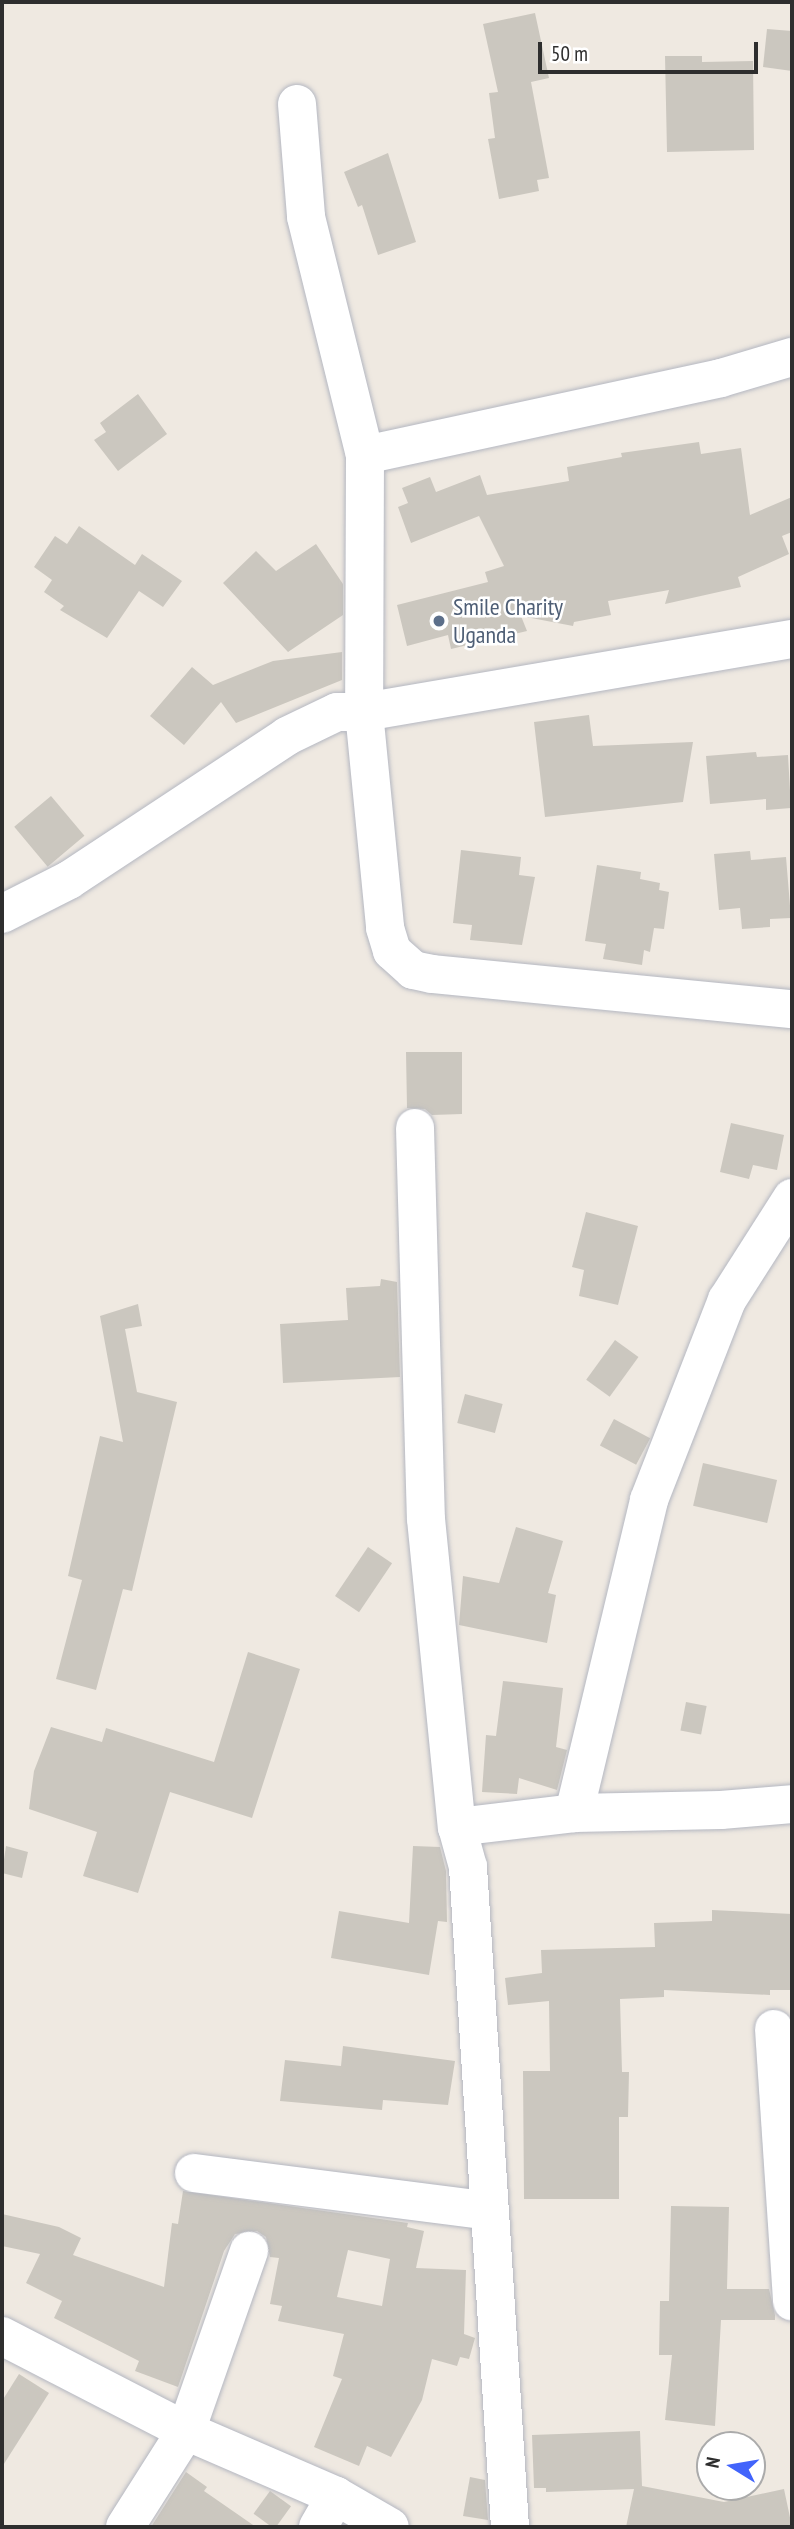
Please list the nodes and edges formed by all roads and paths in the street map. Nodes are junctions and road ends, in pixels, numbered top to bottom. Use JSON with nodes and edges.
{"nodes":[{"id":1,"x":297,"y":104,"type":"dead end"},
{"id":2,"x":792,"y":357,"type":"edge"},
{"id":3,"x":365,"y":455,"type":"junction"},
{"id":4,"x":792,"y":639,"type":"edge"},
{"id":5,"x":364,"y":712,"type":"junction"},
{"id":6,"x":2,"y":914,"type":"edge"},
{"id":7,"x":792,"y":1009,"type":"edge"},
{"id":8,"x":415,"y":1128,"type":"dead end"},
{"id":9,"x":792,"y":1198,"type":"edge"},
{"id":10,"x":792,"y":1804,"type":"edge"},
{"id":11,"x":574,"y":1813,"type":"junction"},
{"id":12,"x":457,"y":1827,"type":"junction"},
{"id":13,"x":774,"y":2029,"type":"dead end"},
{"id":14,"x":194,"y":2173,"type":"dead end"},
{"id":15,"x":489,"y":2211,"type":"junction"},
{"id":16,"x":249,"y":2251,"type":"dead end"},
{"id":17,"x":792,"y":2301,"type":"edge"},
{"id":18,"x":2,"y":2336,"type":"edge"},
{"id":19,"x":187,"y":2431,"type":"junction"},
{"id":20,"x":327,"y":2512,"type":"edge"},
{"id":21,"x":125,"y":2527,"type":"edge"},
{"id":22,"x":390,"y":2527,"type":"edge"},
{"id":23,"x":510,"y":2527,"type":"edge"}],
"edges":[{"from":1,"to":3,"type":"street"},
{"from":2,"to":3,"type":"street"},
{"from":3,"to":5,"type":"street"},
{"from":4,"to":5,"type":"street"},
{"from":5,"to":6,"type":"street"},
{"from":5,"to":7,"type":"street"},
{"from":8,"to":12,"type":"street"},
{"from":9,"to":11,"type":"street"},
{"from":10,"to":11,"type":"street"},
{"from":11,"to":12,"type":"street"},
{"from":12,"to":15,"type":"street"},
{"from":13,"to":17,"type":"street"},
{"from":14,"to":15,"type":"street"},
{"from":15,"to":23,"type":"street"},
{"from":16,"to":19,"type":"street"},
{"from":18,"to":19,"type":"street"},
{"from":19,"to":20,"type":"street"},
{"from":19,"to":21,"type":"street"},
{"from":20,"to":22,"type":"street"}]}
